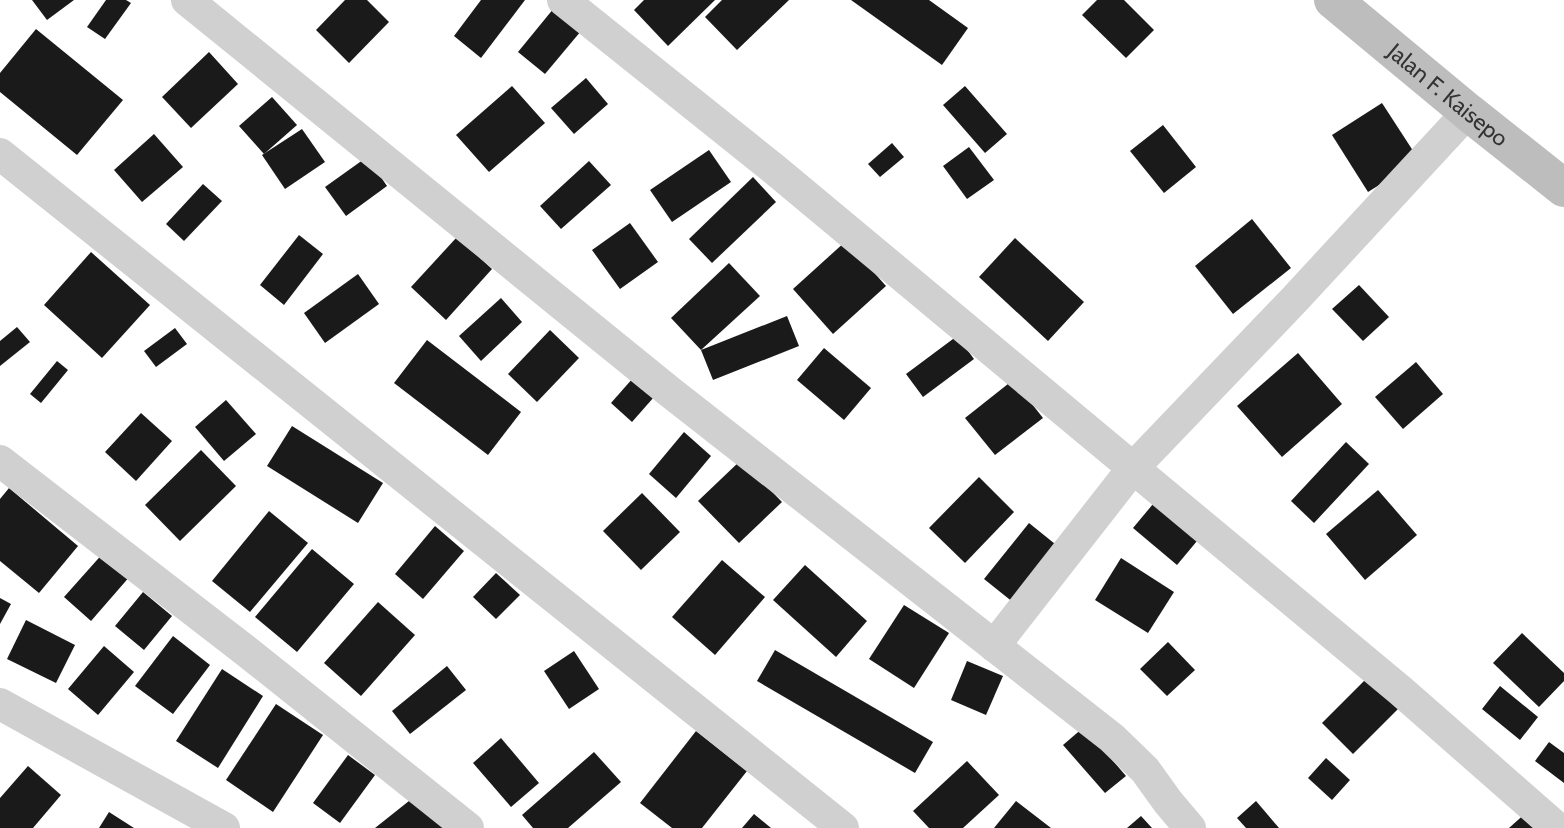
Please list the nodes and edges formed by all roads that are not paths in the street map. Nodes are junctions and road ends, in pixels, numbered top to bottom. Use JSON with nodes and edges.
{"nodes":[{"id":1,"x":187,"y":0,"type":"edge"},
{"id":2,"x":563,"y":0,"type":"edge"},
{"id":3,"x":1333,"y":0,"type":"edge"},
{"id":4,"x":1468,"y":112,"type":"junction"},
{"id":5,"x":0,"y":154,"type":"edge"},
{"id":6,"x":1564,"y":188,"type":"edge"},
{"id":7,"x":0,"y":461,"type":"edge"},
{"id":8,"x":1133,"y":468,"type":"junction"},
{"id":9,"x":994,"y":646,"type":"junction"},
{"id":10,"x":0,"y":704,"type":"edge"},
{"id":11,"x":223,"y":828,"type":"edge"},
{"id":12,"x":468,"y":828,"type":"edge"},
{"id":13,"x":843,"y":828,"type":"edge"},
{"id":14,"x":1190,"y":828,"type":"edge"},
{"id":15,"x":1557,"y":828,"type":"edge"}],
"edges":[{"from":1,"to":9,"type":"street"},
{"from":2,"to":8,"type":"street"},
{"from":3,"to":4,"type":"street","name":"Jalan F. Kaisepo"},
{"from":4,"to":6,"type":"street","name":"Jalan F. Kaisepo"},
{"from":4,"to":8,"type":"street"},
{"from":5,"to":13,"type":"street"},
{"from":7,"to":12,"type":"street"},
{"from":8,"to":9,"type":"street"},
{"from":8,"to":15,"type":"street"},
{"from":9,"to":14,"type":"street"},
{"from":10,"to":11,"type":"street"}]}
